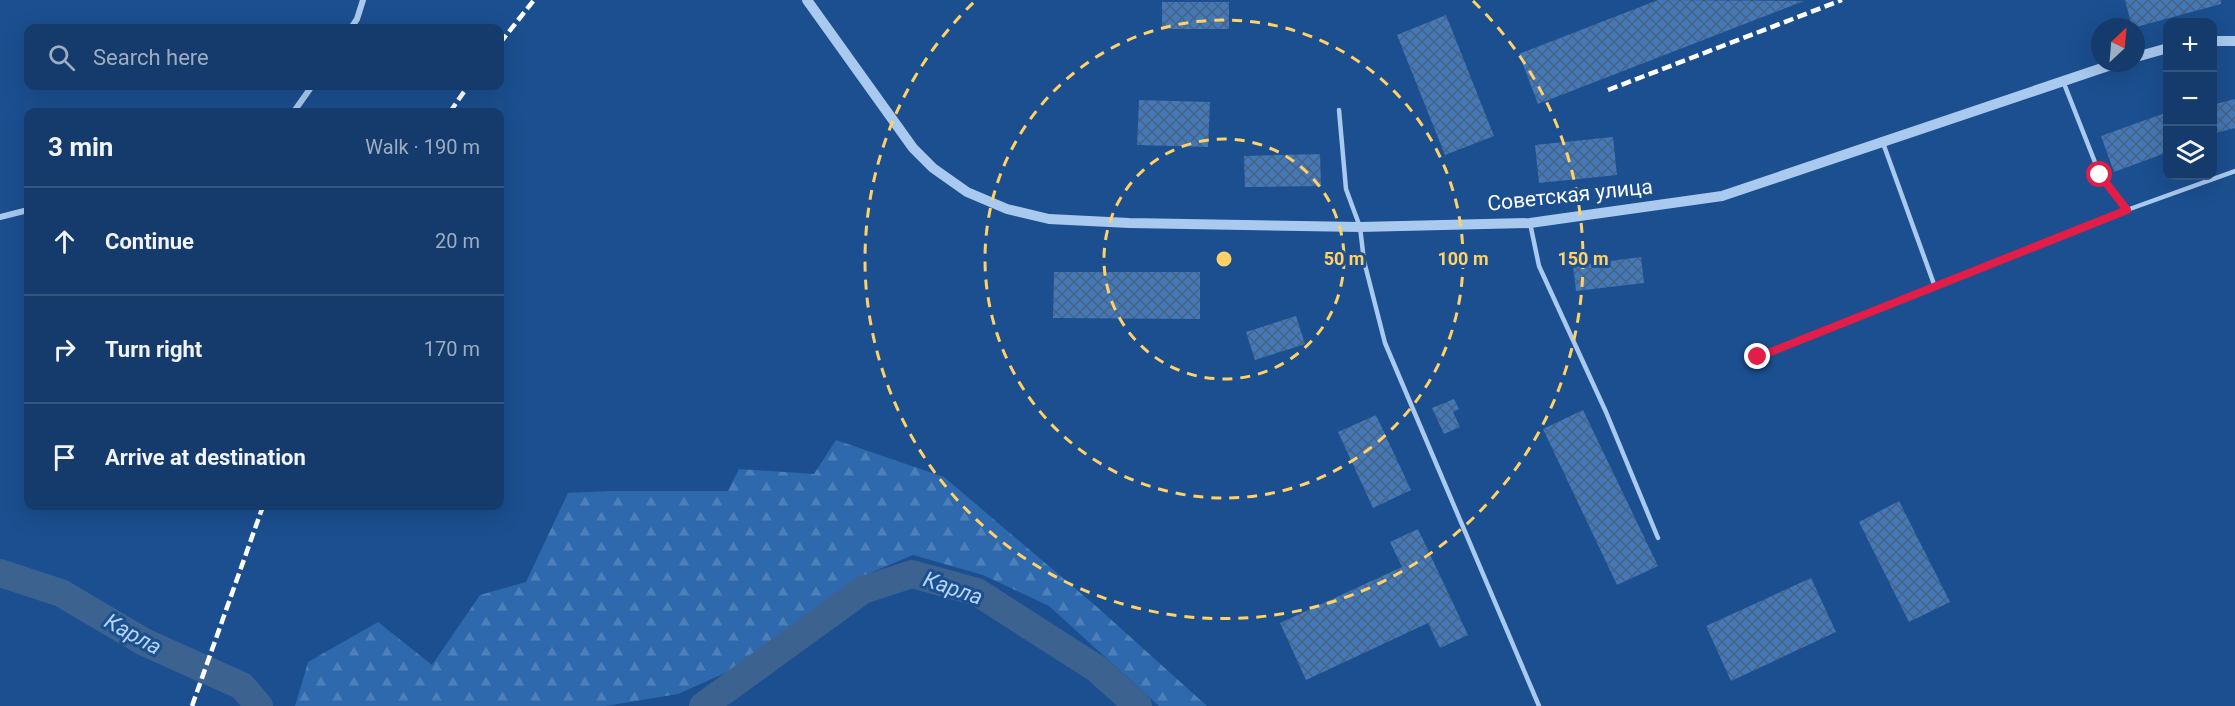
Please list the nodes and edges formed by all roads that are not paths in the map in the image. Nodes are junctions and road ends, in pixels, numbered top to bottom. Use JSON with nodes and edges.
{"nodes":[{"id":1,"x":363,"y":0,"type":"edge"},
{"id":2,"x":807,"y":0,"type":"edge"},
{"id":3,"x":354,"y":24,"type":"edge"},
{"id":4,"x":2235,"y":40,"type":"edge"},
{"id":5,"x":2217,"y":41,"type":"edge"},
{"id":6,"x":2163,"y":49,"type":"edge"},
{"id":7,"x":2145,"y":54,"type":"edge"},
{"id":8,"x":2091,"y":72,"type":"edge"},
{"id":9,"x":2063,"y":81,"type":"junction"},
{"id":10,"x":309,"y":90,"type":"edge"},
{"id":11,"x":297,"y":108,"type":"edge"},
{"id":12,"x":1339,"y":110,"type":"dead end"},
{"id":13,"x":1883,"y":142,"type":"junction"},
{"id":14,"x":2235,"y":171,"type":"edge"},
{"id":15,"x":2127,"y":210,"type":"junction"},
{"id":16,"x":24,"y":211,"type":"edge"},
{"id":17,"x":0,"y":217,"type":"edge"},
{"id":18,"x":1530,"y":223,"type":"junction"},
{"id":19,"x":1360,"y":226,"type":"junction"},
{"id":20,"x":1935,"y":287,"type":"junction"},
{"id":21,"x":1758,"y":357,"type":"dead end"},
{"id":22,"x":1658,"y":538,"type":"dead end"},
{"id":23,"x":1539,"y":706,"type":"edge"}],
"edges":[{"from":1,"to":3,"type":"street"},
{"from":2,"to":19,"type":"street","name":"Советская улица"},
{"from":4,"to":5,"type":"street"},
{"from":6,"to":7,"type":"street"},
{"from":8,"to":9,"type":"street","name":"Советская улица"},
{"from":9,"to":13,"type":"street","name":"Советская улица"},
{"from":9,"to":15,"type":"lane"},
{"from":10,"to":11,"type":"street"},
{"from":12,"to":19,"type":"lane"},
{"from":13,"to":18,"type":"street","name":"Советская улица"},
{"from":13,"to":20,"type":"lane"},
{"from":14,"to":15,"type":"lane"},
{"from":15,"to":20,"type":"lane"},
{"from":16,"to":17,"type":"street"},
{"from":18,"to":19,"type":"street","name":"Советская улица"},
{"from":18,"to":22,"type":"lane"},
{"from":19,"to":23,"type":"lane"},
{"from":20,"to":21,"type":"lane"}]}
